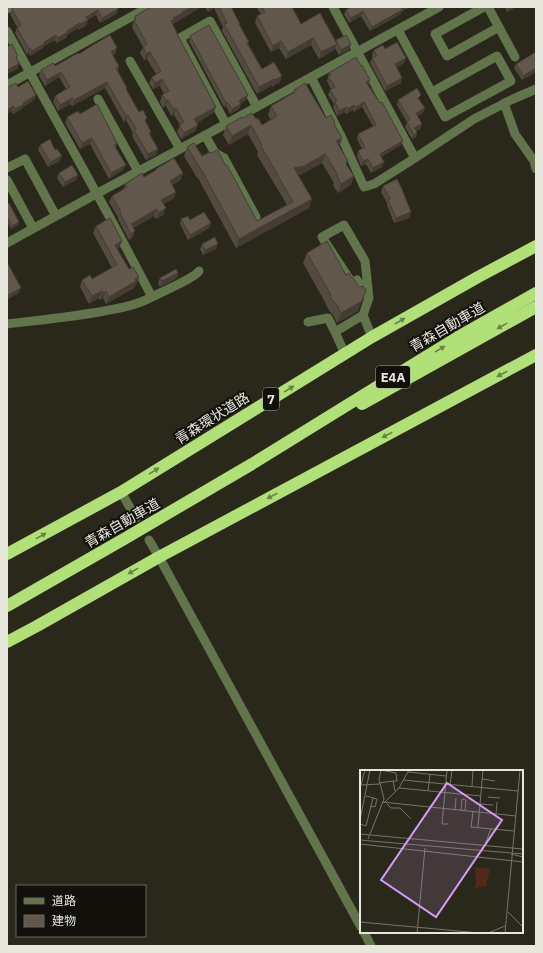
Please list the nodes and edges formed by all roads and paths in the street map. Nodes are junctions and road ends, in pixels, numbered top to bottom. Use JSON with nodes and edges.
{"nodes":[{"id":1,"x":10,"y":7,"type":"edge"},
{"id":2,"x":150,"y":7,"type":"edge"},
{"id":3,"x":333,"y":7,"type":"edge"},
{"id":4,"x":439,"y":7,"type":"edge"},
{"id":5,"x":484,"y":7,"type":"edge"},
{"id":6,"x":488,"y":7,"type":"edge"},
{"id":7,"x":7,"y":9,"type":"edge"},
{"id":8,"x":499,"y":27,"type":"junction"},
{"id":9,"x":398,"y":30,"type":"junction"},
{"id":10,"x":7,"y":31,"type":"edge"},
{"id":11,"x":357,"y":52,"type":"junction"},
{"id":12,"x":516,"y":57,"type":"dead end"},
{"id":13,"x":130,"y":61,"type":"dead end"},
{"id":14,"x":30,"y":73,"type":"junction"},
{"id":15,"x":311,"y":77,"type":"junction"},
{"id":16,"x":7,"y":85,"type":"edge"},
{"id":17,"x":536,"y":89,"type":"edge"},
{"id":18,"x":432,"y":92,"type":"junction"},
{"id":19,"x":98,"y":99,"type":"dead end"},
{"id":20,"x":504,"y":103,"type":"junction"},
{"id":21,"x":257,"y":107,"type":"junction"},
{"id":22,"x":226,"y":124,"type":"junction"},
{"id":23,"x":205,"y":135,"type":"junction"},
{"id":24,"x":180,"y":149,"type":"junction"},
{"id":25,"x":415,"y":158,"type":"junction"},
{"id":26,"x":7,"y":168,"type":"edge"},
{"id":27,"x":536,"y":169,"type":"edge"},
{"id":28,"x":138,"y":171,"type":"junction"},
{"id":29,"x":7,"y":180,"type":"edge"},
{"id":30,"x":96,"y":194,"type":"junction"},
{"id":31,"x":56,"y":216,"type":"junction"},
{"id":32,"x":256,"y":217,"type":"edge"},
{"id":33,"x":33,"y":228,"type":"junction"},
{"id":34,"x":7,"y":243,"type":"edge"},
{"id":35,"x":536,"y":246,"type":"edge"},
{"id":36,"x":199,"y":271,"type":"dead end"},
{"id":37,"x":536,"y":293,"type":"edge"},
{"id":38,"x":152,"y":297,"type":"junction"},
{"id":39,"x":368,"y":298,"type":"junction"},
{"id":40,"x":536,"y":307,"type":"edge"},
{"id":41,"x":363,"y":315,"type":"junction"},
{"id":42,"x":308,"y":322,"type":"dead end"},
{"id":43,"x":7,"y":324,"type":"edge"},
{"id":44,"x":335,"y":332,"type":"junction"},
{"id":45,"x":372,"y":337,"type":"junction"},
{"id":46,"x":345,"y":354,"type":"junction"},
{"id":47,"x":536,"y":355,"type":"edge"},
{"id":48,"x":252,"y":464,"type":"junction"},
{"id":49,"x":121,"y":492,"type":"junction"},
{"id":50,"x":136,"y":518,"type":"dead end"},
{"id":51,"x":149,"y":540,"type":"dead end"},
{"id":52,"x":7,"y":554,"type":"edge"},
{"id":53,"x":159,"y":557,"type":"junction"},
{"id":54,"x":7,"y":606,"type":"edge"},
{"id":55,"x":7,"y":642,"type":"edge"},
{"id":56,"x":360,"y":925,"type":"edge"},
{"id":57,"x":364,"y":933,"type":"edge"},
{"id":58,"x":371,"y":946,"type":"edge"}],
"edges":[{"from":1,"to":7,"type":"street"},
{"from":2,"to":14,"type":"street"},
{"from":3,"to":11,"type":"street"},
{"from":4,"to":9,"type":"street"},
{"from":5,"to":8,"type":"street"},
{"from":6,"to":8,"type":"street"},
{"from":8,"to":12,"type":"street"},
{"from":9,"to":11,"type":"street"},
{"from":9,"to":18,"type":"street"},
{"from":10,"to":14,"type":"street"},
{"from":11,"to":15,"type":"street"},
{"from":11,"to":25,"type":"street"},
{"from":13,"to":24,"type":"street"},
{"from":14,"to":16,"type":"street"},
{"from":14,"to":30,"type":"street"},
{"from":15,"to":21,"type":"street"},
{"from":15,"to":25,"type":"street"},
{"from":17,"to":20,"type":"street"},
{"from":18,"to":18,"type":"street"},
{"from":19,"to":28,"type":"street"},
{"from":20,"to":25,"type":"street"},
{"from":20,"to":27,"type":"street"},
{"from":21,"to":22,"type":"street"},
{"from":21,"to":22,"type":"street"},
{"from":22,"to":23,"type":"street"},
{"from":23,"to":24,"type":"street"},
{"from":23,"to":32,"type":"street"},
{"from":24,"to":28,"type":"street"},
{"from":26,"to":31,"type":"street"},
{"from":28,"to":30,"type":"street"},
{"from":29,"to":33,"type":"street"},
{"from":30,"to":31,"type":"street"},
{"from":30,"to":38,"type":"street"},
{"from":31,"to":33,"type":"street"},
{"from":33,"to":34,"type":"street"},
{"from":45,"to":35,"type":"highway","name":"青森環状道路","number":"7","one_way":true},
{"from":36,"to":38,"type":"street"},
{"from":48,"to":37,"type":"highway","name":"青森自動車道","number":"E4A","one_way":true},
{"from":38,"to":43,"type":"street"},
{"from":39,"to":39,"type":"street"},
{"from":39,"to":41,"type":"street"},
{"from":40,"to":48,"type":"highway","name":"青森自動車道","number":"E4A","one_way":true},
{"from":41,"to":44,"type":"street"},
{"from":41,"to":45,"type":"street"},
{"from":42,"to":44,"type":"street"},
{"from":44,"to":46,"type":"street"},
{"from":45,"to":46,"type":"highway","name":"青森環状道路","number":"7"},
{"from":49,"to":46,"type":"highway","name":"青森環状道路","number":"7","one_way":true},
{"from":47,"to":53,"type":"highway","one_way":true},
{"from":48,"to":54,"type":"highway","name":"青森自動車道","number":"E4A"},
{"from":49,"to":50,"type":"street"},
{"from":52,"to":49,"type":"highway","name":"青森環状道路","number":"7","one_way":true},
{"from":51,"to":53,"type":"street"},
{"from":53,"to":55,"type":"highway","one_way":true},
{"from":53,"to":56,"type":"street"},
{"from":57,"to":58,"type":"street"}]}
